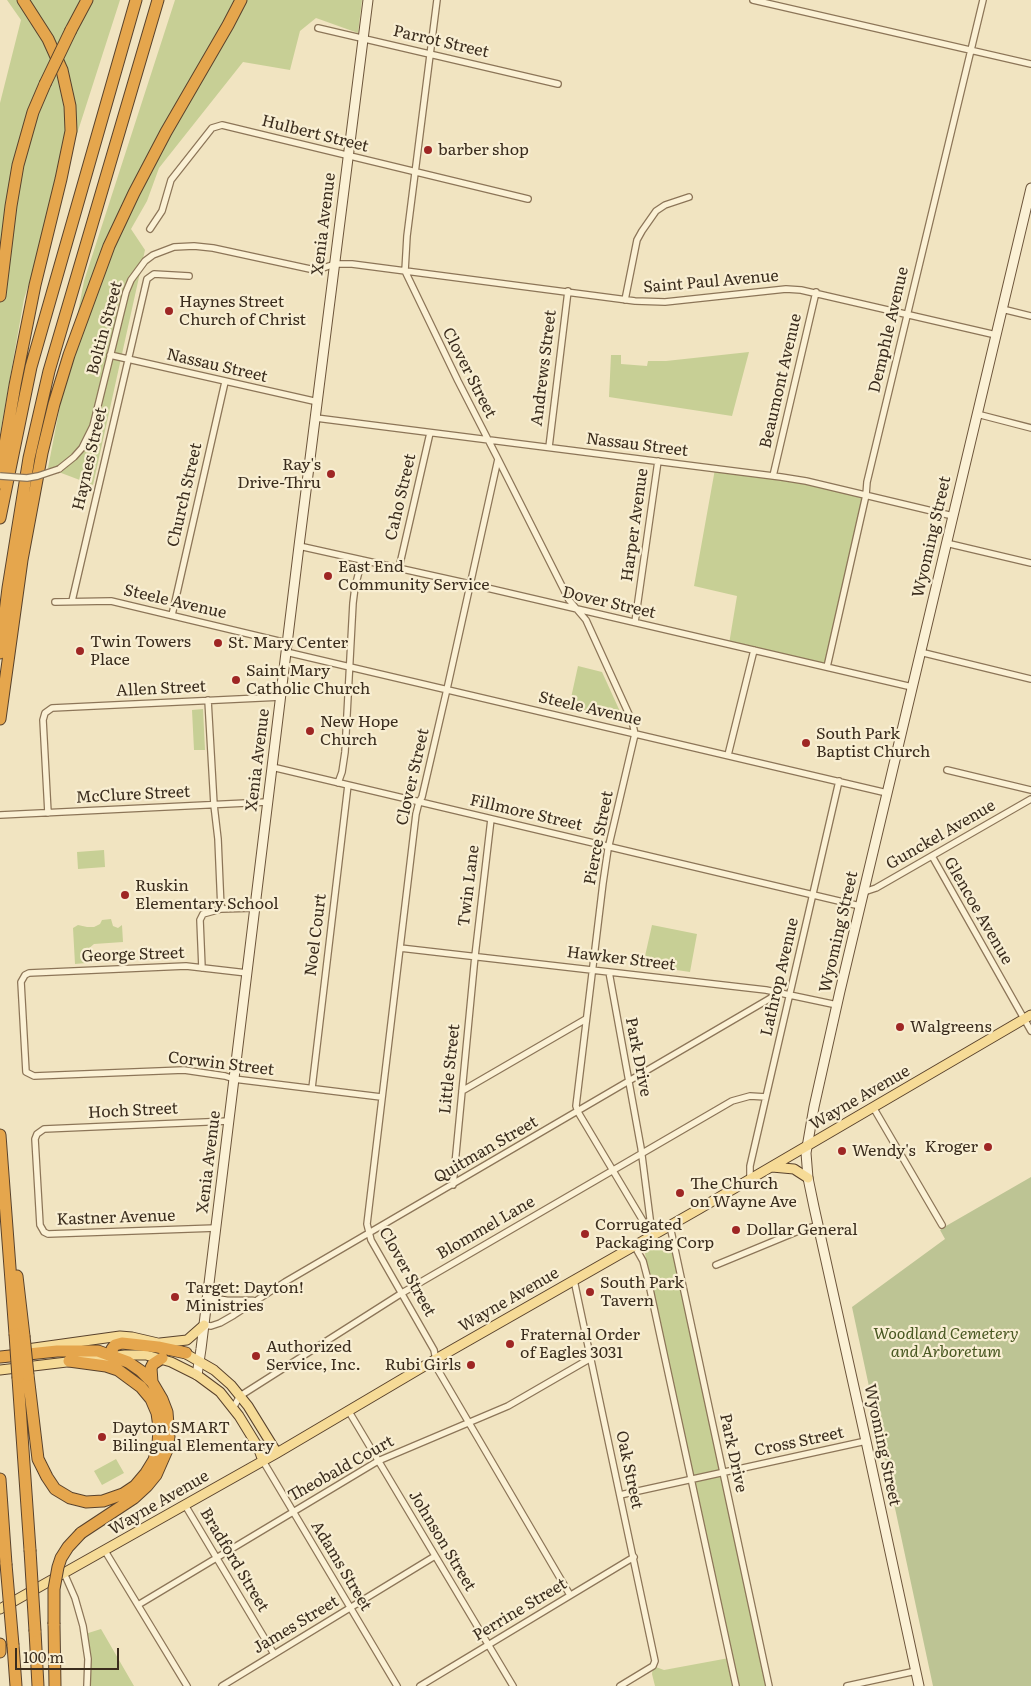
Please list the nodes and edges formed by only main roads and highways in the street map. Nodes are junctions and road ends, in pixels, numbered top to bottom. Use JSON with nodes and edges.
{"nodes":[{"id":1,"x":23,"y":0,"type":"edge"},
{"id":2,"x":87,"y":0,"type":"edge"},
{"id":3,"x":136,"y":0,"type":"edge"},
{"id":4,"x":158,"y":0,"type":"edge"},
{"id":5,"x":240,"y":0,"type":"edge"},
{"id":6,"x":0,"y":296,"type":"edge"},
{"id":7,"x":0,"y":483,"type":"edge"},
{"id":8,"x":0,"y":518,"type":"edge"},
{"id":9,"x":0,"y":653,"type":"edge"},
{"id":10,"x":0,"y":719,"type":"edge"},
{"id":11,"x":1027,"y":1017,"type":"edge"},
{"id":12,"x":0,"y":1135,"type":"edge"},
{"id":13,"x":772,"y":1167,"type":"junction"},
{"id":14,"x":808,"y":1178,"type":"road end"},
{"id":15,"x":204,"y":1325,"type":"road end"},
{"id":16,"x":160,"y":1343,"type":"junction"},
{"id":17,"x":186,"y":1353,"type":"junction"},
{"id":18,"x":0,"y":1355,"type":"edge"},
{"id":19,"x":113,"y":1356,"type":"junction"},
{"id":20,"x":162,"y":1358,"type":"junction"},
{"id":21,"x":69,"y":1361,"type":"junction"},
{"id":22,"x":0,"y":1370,"type":"edge"},
{"id":23,"x":118,"y":1370,"type":"junction"},
{"id":24,"x":23,"y":1376,"type":"junction"},
{"id":25,"x":152,"y":1382,"type":"junction"},
{"id":26,"x":277,"y":1453,"type":"junction"},
{"id":27,"x":262,"y":1461,"type":"junction"},
{"id":28,"x":0,"y":1478,"type":"edge"},
{"id":29,"x":0,"y":1609,"type":"edge"},
{"id":30,"x":0,"y":1644,"type":"edge"},
{"id":31,"x":0,"y":1651,"type":"edge"},
{"id":32,"x":16,"y":1686,"type":"edge"},
{"id":33,"x":38,"y":1686,"type":"edge"},
{"id":34,"x":55,"y":1686,"type":"edge"}],
"edges":[{"from":1,"to":7,"type":"highway"},
{"from":2,"to":6,"type":"highway","bridge":true},
{"from":3,"to":8,"type":"highway"},
{"from":4,"to":9,"type":"highway"},
{"from":5,"to":10,"type":"highway"},
{"from":11,"to":13,"type":"main road","name":"Wayne Avenue"},
{"from":12,"to":24,"type":"highway","bridge":true},
{"from":13,"to":14,"type":"main road"},
{"from":13,"to":26,"type":"main road","name":"Wayne Avenue"},
{"from":15,"to":16,"type":"main road"},
{"from":16,"to":17,"type":"main road"},
{"from":16,"to":18,"type":"main road"},
{"from":17,"to":19,"type":"highway"},
{"from":17,"to":26,"type":"main road"},
{"from":18,"to":19,"type":"highway"},
{"from":19,"to":20,"type":"main road"},
{"from":19,"to":21,"type":"main road"},
{"from":19,"to":23,"type":"highway"},
{"from":19,"to":25,"type":"highway"},
{"from":20,"to":25,"type":"highway"},
{"from":20,"to":27,"type":"main road"},
{"from":21,"to":22,"type":"main road"},
{"from":21,"to":23,"type":"highway"},
{"from":23,"to":24,"type":"highway"},
{"from":24,"to":33,"type":"highway","bridge":true},
{"from":25,"to":34,"type":"highway","bridge":true},
{"from":26,"to":27,"type":"main road","name":"Wayne Avenue"},
{"from":27,"to":29,"type":"main road","name":"Wayne Avenue"},
{"from":28,"to":32,"type":"highway","bridge":true},
{"from":30,"to":31,"type":"highway"}]}
